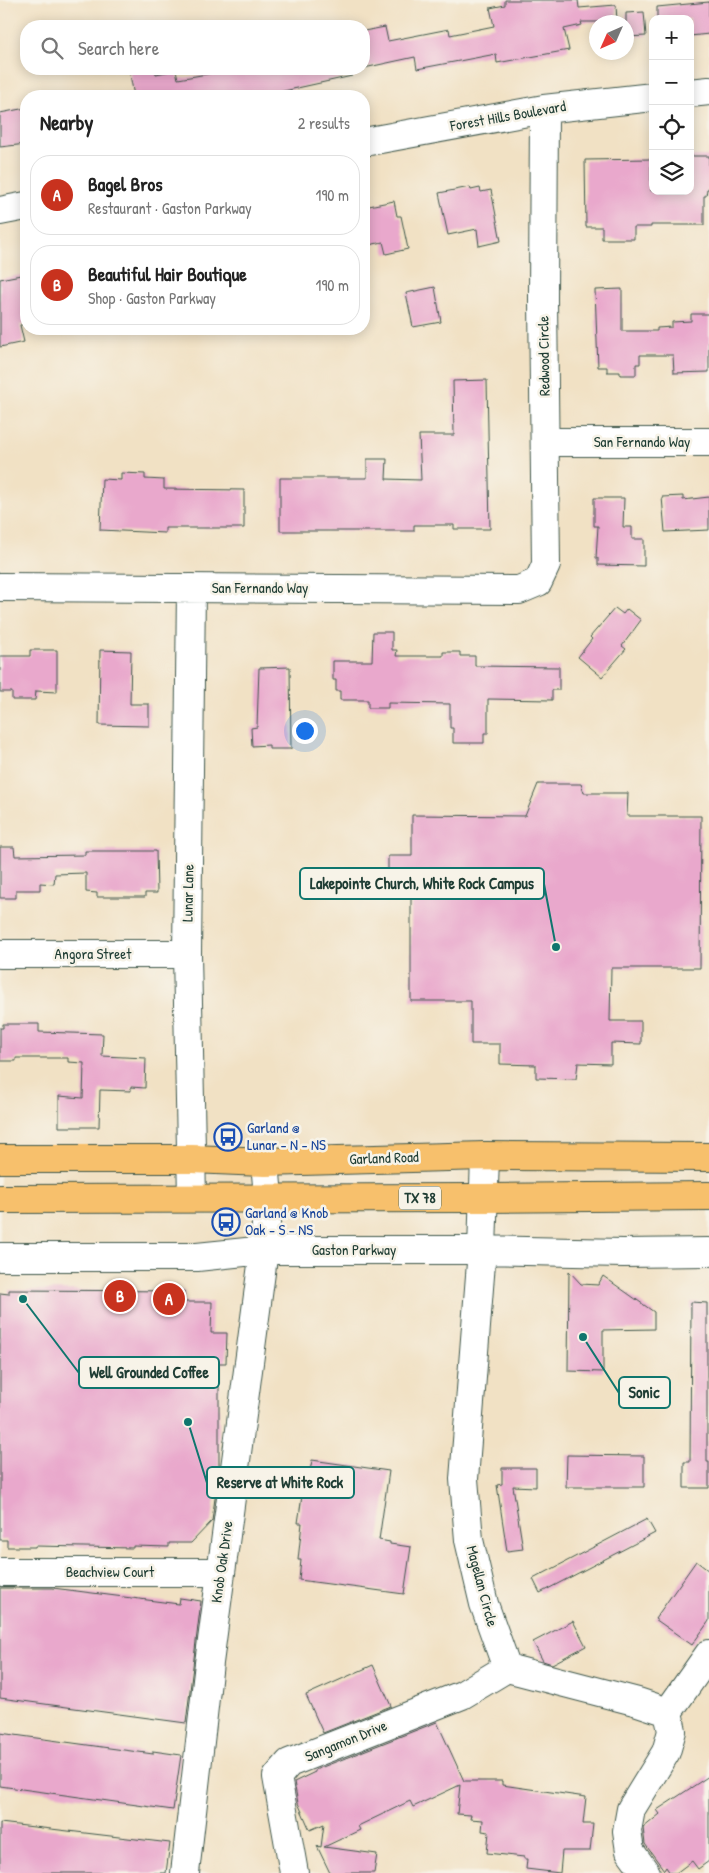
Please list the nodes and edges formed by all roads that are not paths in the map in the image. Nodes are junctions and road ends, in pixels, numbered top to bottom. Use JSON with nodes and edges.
{"nodes":[{"id":1,"x":709,"y":90,"type":"edge"},
{"id":2,"x":694,"y":92,"type":"edge"},
{"id":3,"x":649,"y":97,"type":"edge"},
{"id":4,"x":544,"y":109,"type":"junction"},
{"id":5,"x":370,"y":141,"type":"edge"},
{"id":6,"x":20,"y":207,"type":"edge"},
{"id":7,"x":0,"y":211,"type":"edge"},
{"id":8,"x":545,"y":442,"type":"junction"},
{"id":9,"x":709,"y":442,"type":"edge"},
{"id":10,"x":0,"y":587,"type":"edge"},
{"id":11,"x":191,"y":588,"type":"junction"},
{"id":12,"x":519,"y":590,"type":"joint"},
{"id":13,"x":0,"y":954,"type":"edge"},
{"id":14,"x":187,"y":954,"type":"junction"},
{"id":15,"x":484,"y":1156,"type":"junction"},
{"id":16,"x":709,"y":1157,"type":"edge"},
{"id":17,"x":192,"y":1159,"type":"junction"},
{"id":18,"x":0,"y":1160,"type":"edge"},
{"id":19,"x":265,"y":1162,"type":"junction"},
{"id":20,"x":709,"y":1196,"type":"edge"},
{"id":21,"x":192,"y":1198,"type":"junction"},
{"id":22,"x":268,"y":1198,"type":"junction"},
{"id":23,"x":483,"y":1198,"type":"junction"},
{"id":24,"x":0,"y":1199,"type":"edge"},
{"id":25,"x":264,"y":1250,"type":"junction"},
{"id":26,"x":482,"y":1250,"type":"junction"},
{"id":27,"x":709,"y":1252,"type":"edge"},
{"id":28,"x":0,"y":1257,"type":"edge"},
{"id":29,"x":0,"y":1572,"type":"edge"},
{"id":30,"x":221,"y":1572,"type":"junction"},
{"id":31,"x":709,"y":1654,"type":"edge"},
{"id":32,"x":507,"y":1668,"type":"junction"},
{"id":33,"x":668,"y":1712,"type":"junction"},
{"id":34,"x":185,"y":1873,"type":"edge"},
{"id":35,"x":294,"y":1873,"type":"edge"},
{"id":36,"x":646,"y":1873,"type":"edge"}],
"edges":[{"from":1,"to":2,"type":"street"},
{"from":3,"to":4,"type":"street","name":"Forest Hills Boulevard"},
{"from":4,"to":5,"type":"street","name":"Forest Hills Boulevard"},
{"from":4,"to":8,"type":"street","name":"Redwood Circle"},
{"from":6,"to":7,"type":"street"},
{"from":8,"to":9,"type":"street","name":"San Fernando Way"},
{"from":8,"to":12,"type":"street","name":"Redwood Circle"},
{"from":10,"to":11,"type":"street","name":"San Fernando Way"},
{"from":11,"to":12,"type":"street","name":"San Fernando Way"},
{"from":11,"to":14,"type":"street","name":"Lunar Lane"},
{"from":13,"to":14,"type":"street","name":"Angora Street"},
{"from":14,"to":17,"type":"street","name":"Lunar Lane"},
{"from":15,"to":16,"type":"main road","name":"Garland Road"},
{"from":15,"to":19,"type":"main road","name":"Garland Road"},
{"from":15,"to":23,"type":"street","name":"Magellan Circle"},
{"from":17,"to":18,"type":"main road","name":"Garland Road"},
{"from":17,"to":19,"type":"main road","name":"Garland Road"},
{"from":17,"to":21,"type":"street","name":"Lunar Lane"},
{"from":19,"to":22,"type":"street","name":"Knob Oak Drive"},
{"from":20,"to":23,"type":"main road","number":"TX 78"},
{"from":21,"to":22,"type":"main road","number":"TX 78"},
{"from":21,"to":24,"type":"main road","number":"TX 78"},
{"from":22,"to":23,"type":"main road","number":"TX 78"},
{"from":22,"to":25,"type":"street","name":"Knob Oak Drive"},
{"from":23,"to":26,"type":"street","name":"Magellan Circle"},
{"from":25,"to":26,"type":"street","name":"Gaston Parkway"},
{"from":25,"to":28,"type":"street","name":"Gaston Parkway"},
{"from":25,"to":30,"type":"street","name":"Knob Oak Drive"},
{"from":26,"to":27,"type":"street","name":"Gaston Parkway"},
{"from":26,"to":32,"type":"street","name":"Magellan Circle"},
{"from":29,"to":30,"type":"street","name":"Beachview Court"},
{"from":30,"to":34,"type":"street","name":"Knob Oak Drive"},
{"from":31,"to":33,"type":"street"},
{"from":32,"to":33,"type":"street"},
{"from":32,"to":35,"type":"street","name":"Sangamon Drive"},
{"from":33,"to":36,"type":"street"}]}
